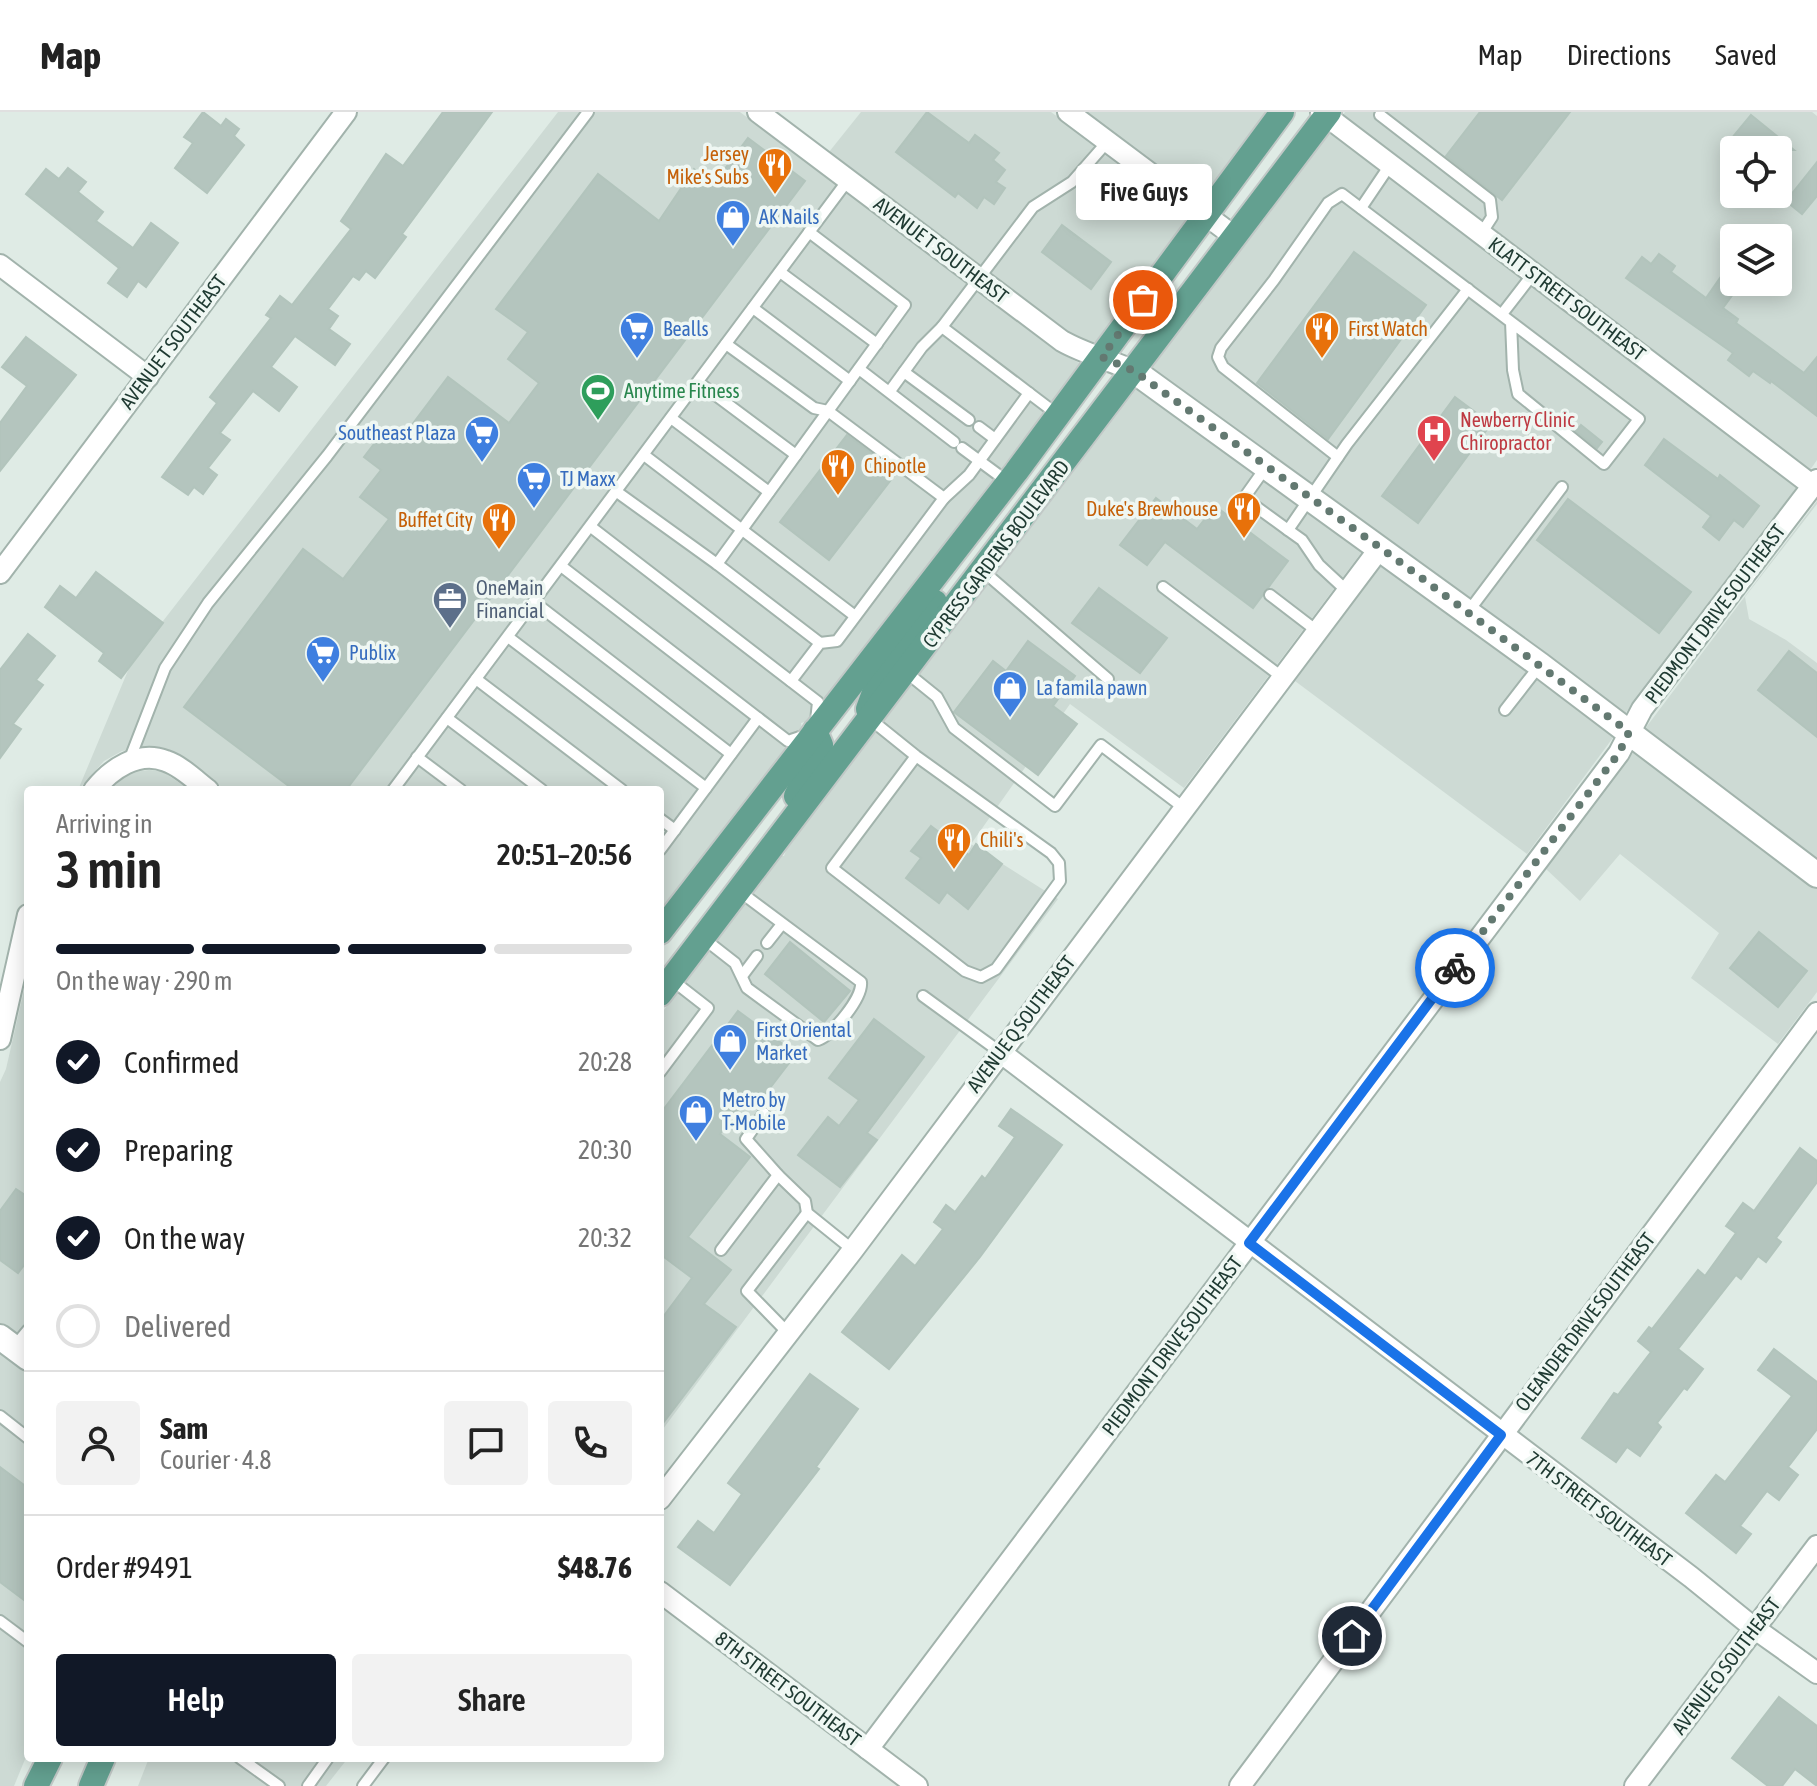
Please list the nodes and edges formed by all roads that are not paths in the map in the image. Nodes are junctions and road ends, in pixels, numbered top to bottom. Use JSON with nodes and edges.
{"nodes":[{"id":1,"x":346,"y":112,"type":"edge"},
{"id":2,"x":588,"y":112,"type":"edge"},
{"id":3,"x":758,"y":112,"type":"edge"},
{"id":4,"x":1282,"y":112,"type":"edge"},
{"id":5,"x":1326,"y":113,"type":"edge"},
{"id":6,"x":1076,"y":114,"type":"edge"},
{"id":7,"x":1380,"y":115,"type":"dead end"},
{"id":8,"x":1108,"y":141,"type":"junction"},
{"id":9,"x":1390,"y":165,"type":"junction"},
{"id":10,"x":848,"y":180,"type":"junction"},
{"id":11,"x":1361,"y":208,"type":"junction"},
{"id":12,"x":1206,"y":214,"type":"junction"},
{"id":13,"x":809,"y":232,"type":"junction"},
{"id":14,"x":1481,"y":234,"type":"junction"},
{"id":15,"x":1235,"y":237,"type":"junction"},
{"id":16,"x":0,"y":265,"type":"edge"},
{"id":17,"x":780,"y":272,"type":"junction"},
{"id":18,"x":1533,"y":274,"type":"junction"},
{"id":19,"x":979,"y":279,"type":"junction"},
{"id":20,"x":1468,"y":289,"type":"junction"},
{"id":21,"x":753,"y":308,"type":"junction"},
{"id":22,"x":1507,"y":318,"type":"junction"},
{"id":23,"x":942,"y":327,"type":"junction"},
{"id":24,"x":726,"y":344,"type":"junction"},
{"id":25,"x":877,"y":344,"type":"junction"},
{"id":26,"x":1102,"y":357,"type":"junction"},
{"id":27,"x":859,"y":369,"type":"junction"},
{"id":28,"x":1134,"y":371,"type":"junction"},
{"id":29,"x":904,"y":372,"type":"junction"},
{"id":30,"x":148,"y":377,"type":"junction"},
{"id":31,"x":850,"y":381,"type":"junction"},
{"id":32,"x":698,"y":382,"type":"junction"},
{"id":33,"x":890,"y":391,"type":"junction"},
{"id":34,"x":1029,"y":393,"type":"junction"},
{"id":35,"x":828,"y":411,"type":"junction"},
{"id":36,"x":1058,"y":415,"type":"junction"},
{"id":37,"x":671,"y":418,"type":"junction"},
{"id":38,"x":995,"y":439,"type":"junction"},
{"id":39,"x":644,"y":455,"type":"junction"},
{"id":40,"x":796,"y":455,"type":"junction"},
{"id":41,"x":1338,"y":457,"type":"junction"},
{"id":42,"x":980,"y":460,"type":"junction"},
{"id":43,"x":1266,"y":466,"type":"junction"},
{"id":44,"x":1008,"y":482,"type":"junction"},
{"id":45,"x":1815,"y":483,"type":"edge"},
{"id":46,"x":1562,"y":487,"type":"dead end"},
{"id":47,"x":617,"y":492,"type":"junction"},
{"id":48,"x":769,"y":492,"type":"junction"},
{"id":49,"x":944,"y":498,"type":"junction"},
{"id":50,"x":1311,"y":498,"type":"junction"},
{"id":51,"x":980,"y":518,"type":"junction"},
{"id":52,"x":591,"y":527,"type":"junction"},
{"id":53,"x":742,"y":530,"type":"junction"},
{"id":54,"x":1288,"y":530,"type":"junction"},
{"id":55,"x":1380,"y":548,"type":"junction"},
{"id":56,"x":717,"y":564,"type":"junction"},
{"id":57,"x":561,"y":566,"type":"junction"},
{"id":58,"x":983,"y":571,"type":"junction"},
{"id":59,"x":0,"y":573,"type":"edge"},
{"id":60,"x":1163,"y":587,"type":"dead end"},
{"id":61,"x":1347,"y":591,"type":"junction"},
{"id":62,"x":1270,"y":595,"type":"dead end"},
{"id":63,"x":534,"y":602,"type":"junction"},
{"id":64,"x":1468,"y":612,"type":"junction"},
{"id":65,"x":855,"y":616,"type":"junction"},
{"id":66,"x":1317,"y":631,"type":"junction"},
{"id":67,"x":508,"y":637,"type":"junction"},
{"id":68,"x":820,"y":643,"type":"junction"},
{"id":69,"x":1540,"y":665,"type":"junction"},
{"id":70,"x":906,"y":672,"type":"junction"},
{"id":71,"x":1282,"y":677,"type":"junction"},
{"id":72,"x":476,"y":679,"type":"junction"},
{"id":73,"x":1108,"y":679,"type":"dead end"},
{"id":74,"x":791,"y":681,"type":"junction"},
{"id":75,"x":1505,"y":710,"type":"dead end"},
{"id":76,"x":447,"y":718,"type":"junction"},
{"id":77,"x":758,"y":718,"type":"junction"},
{"id":78,"x":870,"y":719,"type":"junction"},
{"id":79,"x":815,"y":731,"type":"junction"},
{"id":80,"x":1629,"y":732,"type":"junction"},
{"id":81,"x":731,"y":754,"type":"junction"},
{"id":82,"x":916,"y":756,"type":"junction"},
{"id":83,"x":417,"y":757,"type":"junction"},
{"id":84,"x":129,"y":761,"type":"junction"},
{"id":85,"x":100,"y":786,"type":"edge"},
{"id":86,"x":202,"y":786,"type":"edge"},
{"id":87,"x":396,"y":786,"type":"edge"},
{"id":88,"x":456,"y":786,"type":"edge"},
{"id":89,"x":537,"y":786,"type":"edge"},
{"id":90,"x":617,"y":786,"type":"edge"},
{"id":91,"x":706,"y":788,"type":"junction"},
{"id":92,"x":1184,"y":808,"type":"junction"},
{"id":93,"x":664,"y":822,"type":"edge"},
{"id":94,"x":675,"y":830,"type":"junction"},
{"id":95,"x":777,"y":842,"type":"junction"},
{"id":96,"x":664,"y":845,"type":"edge"},
{"id":97,"x":1817,"y":875,"type":"edge"},
{"id":98,"x":739,"y":891,"type":"junction"},
{"id":99,"x":782,"y":924,"type":"junction"},
{"id":100,"x":24,"y":927,"type":"edge"},
{"id":101,"x":664,"y":927,"type":"edge"},
{"id":102,"x":703,"y":938,"type":"junction"},
{"id":103,"x":767,"y":943,"type":"dead end"},
{"id":104,"x":757,"y":956,"type":"dead end"},
{"id":105,"x":742,"y":976,"type":"junction"},
{"id":106,"x":6,"y":980,"type":"edge"},
{"id":107,"x":666,"y":987,"type":"edge"},
{"id":108,"x":923,"y":996,"type":"dead end"},
{"id":109,"x":1817,"y":1013,"type":"edge"},
{"id":110,"x":0,"y":1039,"type":"edge"},
{"id":111,"x":1000,"y":1052,"type":"junction"},
{"id":112,"x":664,"y":1067,"type":"edge"},
{"id":113,"x":764,"y":1113,"type":"dead end"},
{"id":114,"x":778,"y":1175,"type":"junction"},
{"id":115,"x":807,"y":1213,"type":"junction"},
{"id":116,"x":1249,"y":1243,"type":"junction"},
{"id":117,"x":721,"y":1250,"type":"dead end"},
{"id":118,"x":853,"y":1250,"type":"junction"},
{"id":119,"x":787,"y":1332,"type":"junction"},
{"id":120,"x":0,"y":1416,"type":"edge"},
{"id":121,"x":24,"y":1435,"type":"edge"},
{"id":122,"x":1501,"y":1435,"type":"junction"},
{"id":123,"x":664,"y":1494,"type":"edge"},
{"id":124,"x":1817,"y":1546,"type":"edge"},
{"id":125,"x":664,"y":1595,"type":"edge"},
{"id":126,"x":0,"y":1621,"type":"edge"},
{"id":127,"x":1754,"y":1628,"type":"junction"},
{"id":128,"x":24,"y":1639,"type":"edge"},
{"id":129,"x":1817,"y":1673,"type":"edge"},
{"id":130,"x":868,"y":1749,"type":"junction"},
{"id":131,"x":48,"y":1762,"type":"edge"},
{"id":132,"x":101,"y":1762,"type":"edge"},
{"id":133,"x":246,"y":1762,"type":"edge"},
{"id":134,"x":325,"y":1762,"type":"edge"},
{"id":135,"x":381,"y":1762,"type":"edge"},
{"id":136,"x":36,"y":1786,"type":"edge"},
{"id":137,"x":91,"y":1786,"type":"edge"},
{"id":138,"x":279,"y":1786,"type":"edge"},
{"id":139,"x":308,"y":1786,"type":"edge"},
{"id":140,"x":363,"y":1786,"type":"edge"},
{"id":141,"x":917,"y":1786,"type":"edge"},
{"id":142,"x":1240,"y":1786,"type":"edge"},
{"id":143,"x":1635,"y":1786,"type":"edge"}],
"edges":[{"from":1,"to":30,"type":"street","name":"AVENUE T SOUTHEAST"},
{"from":2,"to":84,"type":"lane"},
{"from":3,"to":10,"type":"street","name":"AVENUE T SOUTHEAST"},
{"from":4,"to":12,"type":"main road","name":"CYPRESS GARDENS BOULEVARD"},
{"from":5,"to":9,"type":"street","name":"KLATT STREET SOUTHEAST"},
{"from":5,"to":15,"type":"main road","name":"CYPRESS GARDENS BOULEVARD"},
{"from":6,"to":8,"type":"street"},
{"from":7,"to":14,"type":"lane"},
{"from":8,"to":12,"type":"street"},
{"from":8,"to":19,"type":"lane"},
{"from":9,"to":11,"type":"lane"},
{"from":9,"to":14,"type":"street","name":"KLATT STREET SOUTHEAST"},
{"from":10,"to":13,"type":"lane"},
{"from":10,"to":19,"type":"street","name":"AVENUE T SOUTHEAST"},
{"from":11,"to":20,"type":"lane"},
{"from":11,"to":41,"type":"lane"},
{"from":12,"to":15,"type":"street"},
{"from":12,"to":26,"type":"main road","name":"CYPRESS GARDENS BOULEVARD"},
{"from":13,"to":17,"type":"lane"},
{"from":13,"to":25,"type":"lane"},
{"from":14,"to":18,"type":"street","name":"KLATT STREET SOUTHEAST"},
{"from":15,"to":28,"type":"main road","name":"CYPRESS GARDENS BOULEVARD"},
{"from":16,"to":30,"type":"street"},
{"from":17,"to":21,"type":"lane"},
{"from":17,"to":25,"type":"lane"},
{"from":18,"to":22,"type":"lane"},
{"from":18,"to":45,"type":"street","name":"KLATT STREET SOUTHEAST"},
{"from":19,"to":23,"type":"lane"},
{"from":19,"to":26,"type":"street","name":"AVENUE T SOUTHEAST"},
{"from":20,"to":22,"type":"lane"},
{"from":20,"to":41,"type":"lane"},
{"from":21,"to":24,"type":"lane"},
{"from":21,"to":31,"type":"lane"},
{"from":22,"to":22,"type":"lane"},
{"from":23,"to":29,"type":"lane"},
{"from":23,"to":34,"type":"lane"},
{"from":24,"to":32,"type":"lane"},
{"from":24,"to":35,"type":"lane"},
{"from":25,"to":27,"type":"lane"},
{"from":26,"to":28,"type":"street","name":"AVENUE T SOUTHEAST"},
{"from":26,"to":36,"type":"main road","name":"CYPRESS GARDENS BOULEVARD"},
{"from":27,"to":31,"type":"lane"},
{"from":27,"to":33,"type":"lane"},
{"from":28,"to":43,"type":"street"},
{"from":28,"to":58,"type":"main road","name":"CYPRESS GARDENS BOULEVARD"},
{"from":29,"to":33,"type":"lane"},
{"from":29,"to":38,"type":"lane"},
{"from":30,"to":59,"type":"street","name":"AVENUE T SOUTHEAST"},
{"from":31,"to":35,"type":"lane"},
{"from":32,"to":37,"type":"lane"},
{"from":32,"to":40,"type":"lane"},
{"from":33,"to":42,"type":"lane"},
{"from":34,"to":36,"type":"lane"},
{"from":34,"to":38,"type":"lane"},
{"from":35,"to":40,"type":"lane"},
{"from":35,"to":49,"type":"lane"},
{"from":36,"to":44,"type":"main road","name":"CYPRESS GARDENS BOULEVARD"},
{"from":37,"to":39,"type":"lane"},
{"from":37,"to":48,"type":"lane"},
{"from":38,"to":42,"type":"lane"},
{"from":39,"to":47,"type":"lane"},
{"from":39,"to":53,"type":"lane"},
{"from":40,"to":48,"type":"lane"},
{"from":41,"to":50,"type":"lane"},
{"from":42,"to":44,"type":"lane"},
{"from":42,"to":49,"type":"lane"},
{"from":43,"to":50,"type":"street"},
{"from":43,"to":54,"type":"lane"},
{"from":44,"to":51,"type":"main road","name":"CYPRESS GARDENS BOULEVARD"},
{"from":45,"to":80,"type":"street","name":"PIEDMONT DRIVE SOUTHEAST"},
{"from":46,"to":64,"type":"lane"},
{"from":47,"to":52,"type":"lane"},
{"from":47,"to":56,"type":"lane"},
{"from":48,"to":53,"type":"lane"},
{"from":49,"to":65,"type":"lane"},
{"from":50,"to":54,"type":"lane"},
{"from":50,"to":55,"type":"street"},
{"from":51,"to":78,"type":"main road"},
{"from":51,"to":79,"type":"main road","name":"CYPRESS GARDENS BOULEVARD"},
{"from":52,"to":57,"type":"lane"},
{"from":52,"to":74,"type":"lane"},
{"from":53,"to":56,"type":"lane"},
{"from":53,"to":65,"type":"lane"},
{"from":54,"to":61,"type":"lane"},
{"from":55,"to":61,"type":"street","name":"AVENUE Q SOUTHEAST"},
{"from":55,"to":64,"type":"street"},
{"from":56,"to":68,"type":"lane"},
{"from":57,"to":63,"type":"lane"},
{"from":57,"to":77,"type":"lane"},
{"from":58,"to":70,"type":"main road","name":"CYPRESS GARDENS BOULEVARD"},
{"from":58,"to":73,"type":"lane"},
{"from":60,"to":71,"type":"lane"},
{"from":61,"to":66,"type":"street","name":"AVENUE Q SOUTHEAST"},
{"from":62,"to":66,"type":"lane"},
{"from":63,"to":67,"type":"lane"},
{"from":63,"to":81,"type":"lane"},
{"from":64,"to":69,"type":"street"},
{"from":65,"to":68,"type":"lane"},
{"from":66,"to":71,"type":"street","name":"AVENUE Q SOUTHEAST"},
{"from":67,"to":72,"type":"lane"},
{"from":67,"to":91,"type":"lane"},
{"from":68,"to":74,"type":"lane"},
{"from":69,"to":75,"type":"lane"},
{"from":69,"to":80,"type":"street"},
{"from":70,"to":78,"type":"main road","name":"CYPRESS GARDENS BOULEVARD"},
{"from":70,"to":92,"type":"lane"},
{"from":71,"to":92,"type":"street","name":"AVENUE Q SOUTHEAST"},
{"from":72,"to":76,"type":"lane"},
{"from":72,"to":90,"type":"lane"},
{"from":74,"to":79,"type":"lane"},
{"from":76,"to":83,"type":"lane"},
{"from":76,"to":89,"type":"lane"},
{"from":77,"to":79,"type":"lane"},
{"from":77,"to":81,"type":"lane"},
{"from":78,"to":82,"type":"lane"},
{"from":78,"to":95,"type":"main road","name":"CYPRESS GARDENS BOULEVARD"},
{"from":79,"to":95,"type":"main road"},
{"from":79,"to":101,"type":"main road","name":"CYPRESS GARDENS BOULEVARD"},
{"from":80,"to":97,"type":"street"},
{"from":80,"to":116,"type":"street","name":"PIEDMONT DRIVE SOUTHEAST"},
{"from":81,"to":91,"type":"lane"},
{"from":82,"to":82,"type":"lane"},
{"from":83,"to":87,"type":"lane"},
{"from":83,"to":88,"type":"lane"},
{"from":84,"to":85,"type":"street"},
{"from":84,"to":86,"type":"street"},
{"from":91,"to":94,"type":"lane"},
{"from":92,"to":111,"type":"street","name":"AVENUE Q SOUTHEAST"},
{"from":93,"to":94,"type":"lane"},
{"from":94,"to":96,"type":"lane"},
{"from":95,"to":98,"type":"main road","name":"CYPRESS GARDENS BOULEVARD"},
{"from":98,"to":99,"type":"lane"},
{"from":98,"to":102,"type":"main road","name":"CYPRESS GARDENS BOULEVARD"},
{"from":99,"to":103,"type":"lane"},
{"from":99,"to":105,"type":"lane"},
{"from":100,"to":106,"type":"street"},
{"from":102,"to":105,"type":"lane"},
{"from":102,"to":107,"type":"main road","name":"CYPRESS GARDENS BOULEVARD"},
{"from":104,"to":105,"type":"lane"},
{"from":106,"to":110,"type":"street"},
{"from":107,"to":112,"type":"lane"},
{"from":108,"to":111,"type":"lane"},
{"from":109,"to":122,"type":"street","name":"OLEANDER DRIVE SOUTHEAST"},
{"from":111,"to":116,"type":"street","name":"7TH STREET SOUTHEAST"},
{"from":111,"to":118,"type":"street","name":"AVENUE Q SOUTHEAST"},
{"from":113,"to":114,"type":"lane"},
{"from":114,"to":115,"type":"lane"},
{"from":114,"to":117,"type":"lane"},
{"from":115,"to":118,"type":"lane"},
{"from":115,"to":119,"type":"lane"},
{"from":116,"to":122,"type":"street","name":"7TH STREET SOUTHEAST"},
{"from":116,"to":130,"type":"street","name":"PIEDMONT DRIVE SOUTHEAST"},
{"from":118,"to":119,"type":"street","name":"AVENUE Q SOUTHEAST"},
{"from":119,"to":123,"type":"street","name":"AVENUE Q SOUTHEAST"},
{"from":120,"to":121,"type":"lane"},
{"from":122,"to":127,"type":"street","name":"7TH STREET SOUTHEAST"},
{"from":122,"to":142,"type":"street","name":"OLEANDER DRIVE SOUTHEAST"},
{"from":124,"to":127,"type":"street","name":"AVENUE O SOUTHEAST"},
{"from":125,"to":130,"type":"street","name":"8TH STREET SOUTHEAST"},
{"from":126,"to":128,"type":"lane"},
{"from":127,"to":129,"type":"street","name":"7TH STREET SOUTHEAST"},
{"from":127,"to":143,"type":"street","name":"AVENUE O SOUTHEAST"},
{"from":130,"to":141,"type":"street","name":"8TH STREET SOUTHEAST"},
{"from":131,"to":136,"type":"main road"},
{"from":132,"to":137,"type":"main road"},
{"from":133,"to":138,"type":"lane"},
{"from":134,"to":139,"type":"lane"},
{"from":135,"to":140,"type":"lane"}]}
